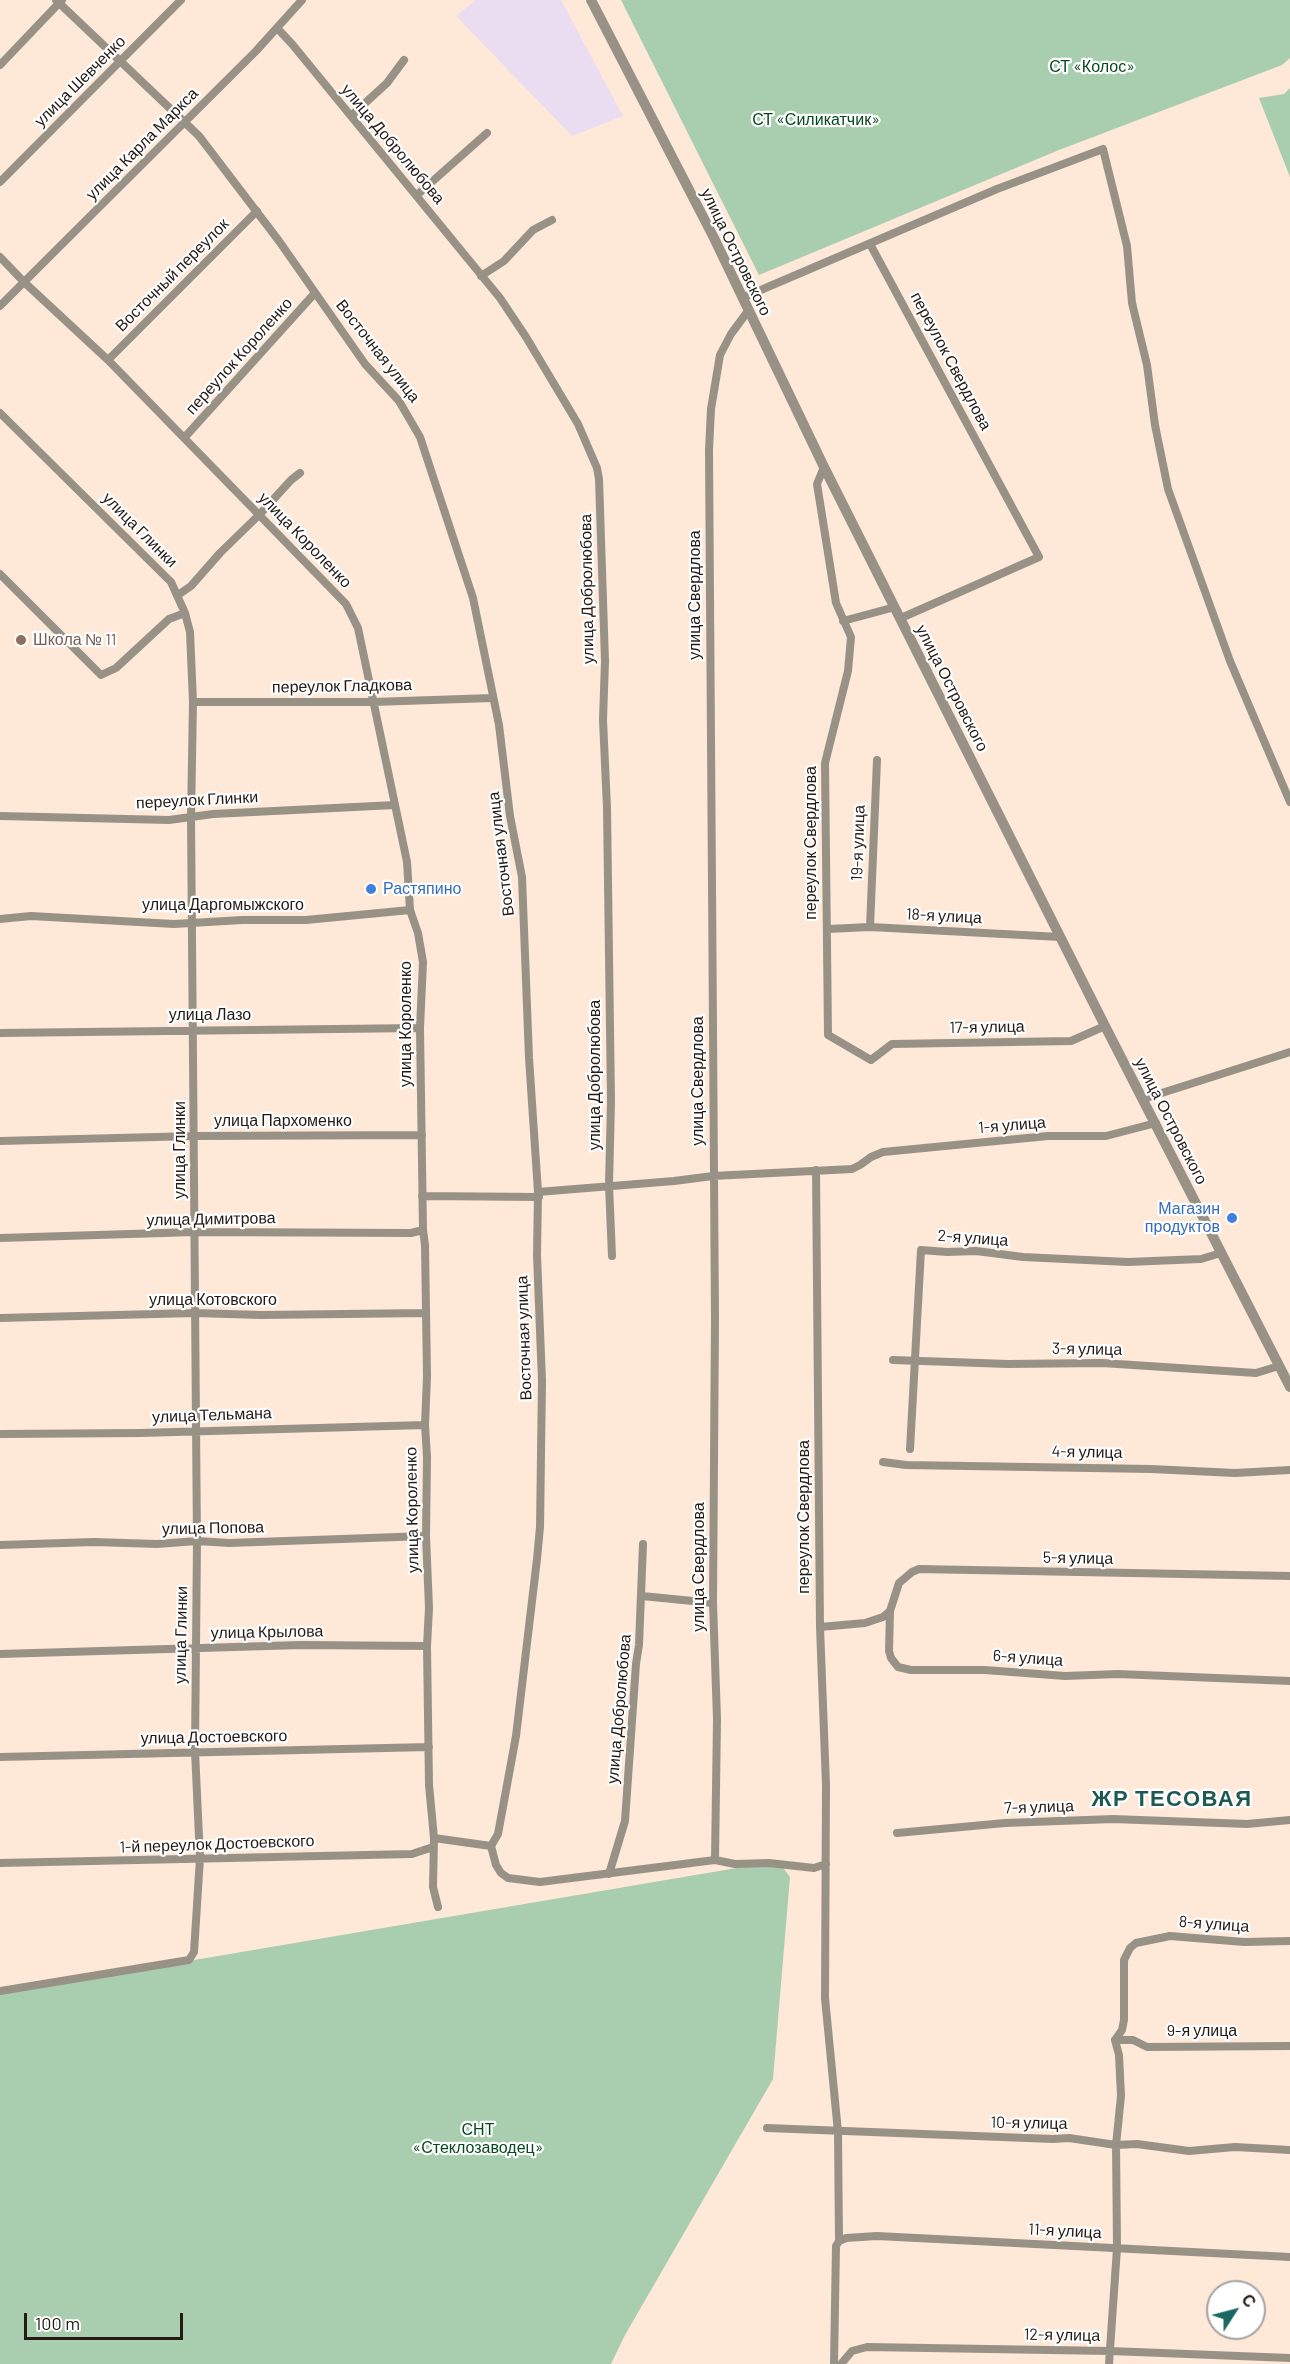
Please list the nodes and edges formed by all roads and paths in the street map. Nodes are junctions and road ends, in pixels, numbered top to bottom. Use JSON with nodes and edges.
{"nodes":[{"id":1,"x":182,"y":0,"type":"edge"},
{"id":2,"x":303,"y":0,"type":"edge"},
{"id":3,"x":591,"y":0,"type":"edge"},
{"id":4,"x":59,"y":1,"type":"edge"},
{"id":5,"x":277,"y":28,"type":"junction"},
{"id":6,"x":404,"y":60,"type":"dead end"},
{"id":7,"x":120,"y":63,"type":"junction"},
{"id":8,"x":0,"y":65,"type":"edge"},
{"id":9,"x":351,"y":117,"type":"junction"},
{"id":10,"x":186,"y":122,"type":"junction"},
{"id":11,"x":487,"y":133,"type":"dead end"},
{"id":12,"x":0,"y":182,"type":"edge"},
{"id":13,"x":417,"y":195,"type":"junction"},
{"id":14,"x":257,"y":211,"type":"junction"},
{"id":15,"x":552,"y":220,"type":"dead end"},
{"id":16,"x":870,"y":244,"type":"junction"},
{"id":17,"x":0,"y":257,"type":"edge"},
{"id":18,"x":481,"y":276,"type":"junction"},
{"id":19,"x":24,"y":282,"type":"junction"},
{"id":20,"x":314,"y":294,"type":"junction"},
{"id":21,"x":742,"y":298,"type":"junction"},
{"id":22,"x":0,"y":306,"type":"edge"},
{"id":23,"x":748,"y":311,"type":"junction"},
{"id":24,"x":108,"y":360,"type":"junction"},
{"id":25,"x":0,"y":413,"type":"edge"},
{"id":26,"x":185,"y":437,"type":"junction"},
{"id":27,"x":824,"y":467,"type":"junction"},
{"id":28,"x":300,"y":473,"type":"dead end"},
{"id":29,"x":260,"y":514,"type":"junction"},
{"id":30,"x":0,"y":574,"type":"edge"},
{"id":31,"x":178,"y":595,"type":"junction"},
{"id":32,"x":895,"y":607,"type":"junction"},
{"id":33,"x":185,"y":613,"type":"junction"},
{"id":34,"x":901,"y":618,"type":"junction"},
{"id":35,"x":843,"y":621,"type":"junction"},
{"id":36,"x":492,"y":698,"type":"junction"},
{"id":37,"x":193,"y":702,"type":"junction"},
{"id":38,"x":373,"y":702,"type":"junction"},
{"id":39,"x":877,"y":760,"type":"dead end"},
{"id":40,"x":1290,"y":802,"type":"edge"},
{"id":41,"x":395,"y":805,"type":"junction"},
{"id":42,"x":0,"y":816,"type":"edge"},
{"id":43,"x":191,"y":818,"type":"junction"},
{"id":44,"x":410,"y":910,"type":"junction"},
{"id":45,"x":0,"y":919,"type":"edge"},
{"id":46,"x":194,"y":921,"type":"junction"},
{"id":47,"x":870,"y":927,"type":"junction"},
{"id":48,"x":827,"y":929,"type":"junction"},
{"id":49,"x":1060,"y":937,"type":"junction"},
{"id":50,"x":1105,"y":1026,"type":"junction"},
{"id":51,"x":420,"y":1028,"type":"junction"},
{"id":52,"x":194,"y":1030,"type":"junction"},
{"id":53,"x":0,"y":1033,"type":"edge"},
{"id":54,"x":1290,"y":1052,"type":"edge"},
{"id":55,"x":871,"y":1060,"type":"joint"},
{"id":56,"x":1143,"y":1099,"type":"junction"},
{"id":57,"x":1156,"y":1123,"type":"junction"},
{"id":58,"x":422,"y":1135,"type":"junction"},
{"id":59,"x":195,"y":1136,"type":"junction"},
{"id":60,"x":0,"y":1141,"type":"edge"},
{"id":61,"x":816,"y":1170,"type":"junction"},
{"id":62,"x":712,"y":1176,"type":"junction"},
{"id":63,"x":609,"y":1185,"type":"junction"},
{"id":64,"x":538,"y":1195,"type":"junction"},
{"id":65,"x":422,"y":1196,"type":"junction"},
{"id":66,"x":423,"y":1230,"type":"junction"},
{"id":67,"x":195,"y":1232,"type":"junction"},
{"id":68,"x":0,"y":1238,"type":"edge"},
{"id":69,"x":1221,"y":1252,"type":"junction"},
{"id":70,"x":612,"y":1256,"type":"dead end"},
{"id":71,"x":195,"y":1313,"type":"junction"},
{"id":72,"x":426,"y":1313,"type":"junction"},
{"id":73,"x":0,"y":1318,"type":"edge"},
{"id":74,"x":893,"y":1360,"type":"dead end"},
{"id":75,"x":915,"y":1361,"type":"junction"},
{"id":76,"x":1279,"y":1366,"type":"junction"},
{"id":77,"x":1290,"y":1387,"type":"edge"},
{"id":78,"x":425,"y":1425,"type":"junction"},
{"id":79,"x":195,"y":1430,"type":"junction"},
{"id":80,"x":0,"y":1434,"type":"edge"},
{"id":81,"x":910,"y":1449,"type":"dead end"},
{"id":82,"x":883,"y":1462,"type":"dead end"},
{"id":83,"x":1290,"y":1470,"type":"edge"},
{"id":84,"x":426,"y":1536,"type":"junction"},
{"id":85,"x":197,"y":1541,"type":"junction"},
{"id":86,"x":643,"y":1544,"type":"dead end"},
{"id":87,"x":0,"y":1545,"type":"edge"},
{"id":88,"x":1290,"y":1576,"type":"edge"},
{"id":89,"x":642,"y":1596,"type":"junction"},
{"id":90,"x":713,"y":1603,"type":"junction"},
{"id":91,"x":890,"y":1611,"type":"junction"},
{"id":92,"x":820,"y":1627,"type":"junction"},
{"id":93,"x":428,"y":1646,"type":"junction"},
{"id":94,"x":195,"y":1648,"type":"junction"},
{"id":95,"x":0,"y":1654,"type":"edge"},
{"id":96,"x":1290,"y":1681,"type":"edge"},
{"id":97,"x":429,"y":1747,"type":"junction"},
{"id":98,"x":195,"y":1751,"type":"junction"},
{"id":99,"x":0,"y":1756,"type":"edge"},
{"id":100,"x":1290,"y":1820,"type":"edge"},
{"id":101,"x":897,"y":1833,"type":"dead end"},
{"id":102,"x":434,"y":1842,"type":"junction"},
{"id":103,"x":490,"y":1845,"type":"junction"},
{"id":104,"x":200,"y":1858,"type":"junction"},
{"id":105,"x":715,"y":1860,"type":"junction"},
{"id":106,"x":0,"y":1863,"type":"edge"},
{"id":107,"x":826,"y":1864,"type":"junction"},
{"id":108,"x":609,"y":1874,"type":"junction"},
{"id":109,"x":438,"y":1907,"type":"dead end"},
{"id":110,"x":1290,"y":1941,"type":"edge"},
{"id":111,"x":0,"y":1991,"type":"edge"},
{"id":112,"x":1115,"y":2040,"type":"junction"},
{"id":113,"x":1290,"y":2046,"type":"edge"},
{"id":114,"x":767,"y":2128,"type":"dead end"},
{"id":115,"x":838,"y":2132,"type":"junction"},
{"id":116,"x":1116,"y":2145,"type":"junction"},
{"id":117,"x":1290,"y":2150,"type":"edge"},
{"id":118,"x":839,"y":2241,"type":"junction"},
{"id":119,"x":1117,"y":2248,"type":"junction"},
{"id":120,"x":1290,"y":2257,"type":"edge"},
{"id":121,"x":1110,"y":2351,"type":"junction"},
{"id":122,"x":1290,"y":2358,"type":"edge"},
{"id":123,"x":834,"y":2364,"type":"edge"},
{"id":124,"x":840,"y":2364,"type":"edge"},
{"id":125,"x":1109,"y":2364,"type":"edge"}],
"edges":[{"from":1,"to":7,"type":"street","name":"улица Шевченко"},
{"from":2,"to":5,"type":"street","name":"улица Карла Маркса"},
{"from":3,"to":21,"type":"street","name":"улица Островского"},
{"from":4,"to":7,"type":"street","name":"Восточная улица"},
{"from":4,"to":8,"type":"street"},
{"from":5,"to":9,"type":"street","name":"улица Добролюбова"},
{"from":5,"to":10,"type":"street","name":"улица Карла Маркса"},
{"from":6,"to":9,"type":"street"},
{"from":7,"to":10,"type":"street","name":"Восточная улица"},
{"from":7,"to":12,"type":"street","name":"улица Шевченко"},
{"from":9,"to":13,"type":"street","name":"улица Добролюбова"},
{"from":10,"to":14,"type":"street","name":"Восточная улица"},
{"from":10,"to":19,"type":"street","name":"улица Карла Маркса"},
{"from":11,"to":13,"type":"street"},
{"from":13,"to":18,"type":"street","name":"улица Добролюбова"},
{"from":14,"to":20,"type":"street","name":"Восточная улица"},
{"from":14,"to":24,"type":"street","name":"Восточный переулок"},
{"from":15,"to":18,"type":"street"},
{"from":16,"to":21,"type":"street"},
{"from":16,"to":34,"type":"street","name":"переулок Свердлова"},
{"from":16,"to":40,"type":"street"},
{"from":17,"to":19,"type":"street","name":"улица Короленко"},
{"from":18,"to":63,"type":"street","name":"улица Добролюбова"},
{"from":19,"to":22,"type":"street","name":"улица Карла Маркса"},
{"from":19,"to":24,"type":"street","name":"улица Короленко"},
{"from":20,"to":26,"type":"street","name":"переулок Короленко"},
{"from":20,"to":36,"type":"street","name":"Восточная улица"},
{"from":21,"to":23,"type":"street","name":"улица Островского"},
{"from":23,"to":27,"type":"street","name":"улица Островского"},
{"from":23,"to":62,"type":"street","name":"улица Свердлова"},
{"from":24,"to":26,"type":"street","name":"улица Короленко"},
{"from":25,"to":31,"type":"street","name":"улица Глинки"},
{"from":26,"to":29,"type":"street","name":"улица Короленко"},
{"from":27,"to":32,"type":"street","name":"улица Островского"},
{"from":27,"to":35,"type":"street","name":"переулок Свердлова"},
{"from":28,"to":29,"type":"street"},
{"from":29,"to":31,"type":"street"},
{"from":29,"to":38,"type":"street","name":"улица Короленко"},
{"from":30,"to":33,"type":"street"},
{"from":31,"to":33,"type":"street","name":"улица Глинки"},
{"from":32,"to":34,"type":"street","name":"улица Островского"},
{"from":32,"to":35,"type":"street"},
{"from":33,"to":37,"type":"street","name":"улица Глинки"},
{"from":34,"to":49,"type":"street","name":"улица Островского"},
{"from":35,"to":48,"type":"street","name":"переулок Свердлова"},
{"from":36,"to":38,"type":"street","name":"переулок Гладкова"},
{"from":36,"to":64,"type":"street","name":"Восточная улица"},
{"from":37,"to":38,"type":"street","name":"переулок Гладкова"},
{"from":37,"to":43,"type":"street","name":"улица Глинки"},
{"from":38,"to":41,"type":"street","name":"улица Короленко"},
{"from":39,"to":47,"type":"street","name":"19-я улица"},
{"from":41,"to":43,"type":"street","name":"переулок Глинки"},
{"from":41,"to":44,"type":"street","name":"улица Короленко"},
{"from":42,"to":43,"type":"street","name":"переулок Глинки"},
{"from":43,"to":46,"type":"street","name":"улица Глинки"},
{"from":44,"to":46,"type":"street","name":"улица Даргомыжского"},
{"from":44,"to":51,"type":"street","name":"улица Короленко"},
{"from":45,"to":46,"type":"street","name":"улица Даргомыжского"},
{"from":46,"to":52,"type":"street","name":"улица Глинки"},
{"from":47,"to":48,"type":"street","name":"18-я улица"},
{"from":47,"to":49,"type":"street","name":"18-я улица"},
{"from":48,"to":55,"type":"street","name":"переулок Свердлова"},
{"from":49,"to":50,"type":"street","name":"улица Островского"},
{"from":50,"to":55,"type":"street","name":"17-я улица"},
{"from":50,"to":56,"type":"street","name":"улица Островского"},
{"from":51,"to":52,"type":"street","name":"улица Лазо"},
{"from":51,"to":58,"type":"street","name":"улица Короленко"},
{"from":52,"to":53,"type":"street","name":"улица Лазо"},
{"from":52,"to":59,"type":"street","name":"улица Глинки"},
{"from":54,"to":56,"type":"street"},
{"from":56,"to":57,"type":"street","name":"улица Островского"},
{"from":57,"to":61,"type":"street","name":"1-я улица"},
{"from":57,"to":69,"type":"street","name":"улица Островского"},
{"from":58,"to":59,"type":"street","name":"улица Пархоменко"},
{"from":58,"to":65,"type":"street","name":"улица Короленко"},
{"from":59,"to":60,"type":"street","name":"улица Пархоменко"},
{"from":59,"to":67,"type":"street","name":"улица Глинки"},
{"from":61,"to":62,"type":"street","name":"1-я улица"},
{"from":61,"to":92,"type":"street","name":"переулок Свердлова"},
{"from":62,"to":63,"type":"street","name":"1-я улица"},
{"from":62,"to":90,"type":"street","name":"улица Свердлова"},
{"from":63,"to":64,"type":"street","name":"1-я улица"},
{"from":63,"to":70,"type":"street","name":"улица Добролюбова"},
{"from":64,"to":65,"type":"street","name":"1-я улица"},
{"from":64,"to":103,"type":"street","name":"Восточная улица"},
{"from":65,"to":66,"type":"street","name":"улица Короленко"},
{"from":66,"to":67,"type":"street","name":"улица Димитрова"},
{"from":66,"to":72,"type":"street","name":"улица Короленко"},
{"from":67,"to":68,"type":"street","name":"улица Димитрова"},
{"from":67,"to":71,"type":"street","name":"улица Глинки"},
{"from":69,"to":75,"type":"street","name":"2-я улица"},
{"from":69,"to":76,"type":"street","name":"улица Островского"},
{"from":71,"to":72,"type":"street","name":"улица Котовского"},
{"from":71,"to":73,"type":"street","name":"улица Котовского"},
{"from":71,"to":79,"type":"street","name":"улица Глинки"},
{"from":72,"to":78,"type":"street","name":"улица Короленко"},
{"from":74,"to":75,"type":"street","name":"3-я улица"},
{"from":75,"to":76,"type":"street","name":"3-я улица"},
{"from":75,"to":81,"type":"street","name":"2-я улица"},
{"from":76,"to":77,"type":"street","name":"улица Островского"},
{"from":78,"to":79,"type":"street","name":"улица Тельмана"},
{"from":78,"to":84,"type":"street","name":"улица Короленко"},
{"from":79,"to":80,"type":"street","name":"улица Тельмана"},
{"from":79,"to":85,"type":"street","name":"улица Глинки"},
{"from":82,"to":83,"type":"street","name":"4-я улица"},
{"from":84,"to":85,"type":"street","name":"улица Попова"},
{"from":84,"to":93,"type":"street","name":"улица Короленко"},
{"from":85,"to":87,"type":"street","name":"улица Попова"},
{"from":85,"to":94,"type":"street","name":"улица Глинки"},
{"from":86,"to":89,"type":"street","name":"улица Добролюбова"},
{"from":88,"to":91,"type":"street","name":"5-я улица"},
{"from":89,"to":90,"type":"street"},
{"from":89,"to":108,"type":"street","name":"улица Добролюбова"},
{"from":90,"to":105,"type":"street","name":"улица Свердлова"},
{"from":91,"to":92,"type":"street"},
{"from":91,"to":96,"type":"street","name":"6-я улица"},
{"from":92,"to":107,"type":"street","name":"переулок Свердлова"},
{"from":93,"to":94,"type":"street","name":"улица Крылова"},
{"from":93,"to":97,"type":"street","name":"улица Короленко"},
{"from":94,"to":95,"type":"street","name":"улица Крылова"},
{"from":94,"to":98,"type":"street","name":"улица Глинки"},
{"from":97,"to":98,"type":"street","name":"улица Достоевского"},
{"from":97,"to":102,"type":"street","name":"улица Короленко"},
{"from":98,"to":99,"type":"street","name":"улица Достоевского"},
{"from":98,"to":104,"type":"street","name":"улица Глинки"},
{"from":100,"to":101,"type":"street","name":"7-я улица"},
{"from":102,"to":103,"type":"street","name":"1-й переулок Достоевского"},
{"from":102,"to":104,"type":"street","name":"1-й переулок Достоевского"},
{"from":102,"to":109,"type":"street","name":"улица Короленко"},
{"from":103,"to":108,"type":"street"},
{"from":104,"to":106,"type":"street","name":"1-й переулок Достоевского"},
{"from":104,"to":111,"type":"street","name":"улица Глинки"},
{"from":105,"to":107,"type":"street"},
{"from":105,"to":108,"type":"street"},
{"from":107,"to":115,"type":"street","name":"переулок Свердлова"},
{"from":110,"to":112,"type":"street","name":"8-я улица"},
{"from":112,"to":113,"type":"street","name":"9-я улица"},
{"from":112,"to":116,"type":"street"},
{"from":114,"to":115,"type":"street","name":"10-я улица"},
{"from":115,"to":116,"type":"street","name":"10-я улица"},
{"from":115,"to":118,"type":"street","name":"переулок Свердлова"},
{"from":116,"to":117,"type":"street","name":"10-я улица"},
{"from":116,"to":119,"type":"street"},
{"from":118,"to":119,"type":"street","name":"11-я улица"},
{"from":118,"to":123,"type":"street","name":"переулок Свердлова"},
{"from":119,"to":120,"type":"street","name":"11-я улица"},
{"from":119,"to":121,"type":"street"},
{"from":121,"to":122,"type":"street","name":"12-я улица"},
{"from":121,"to":124,"type":"street","name":"12-я улица"},
{"from":121,"to":125,"type":"street"}]}
